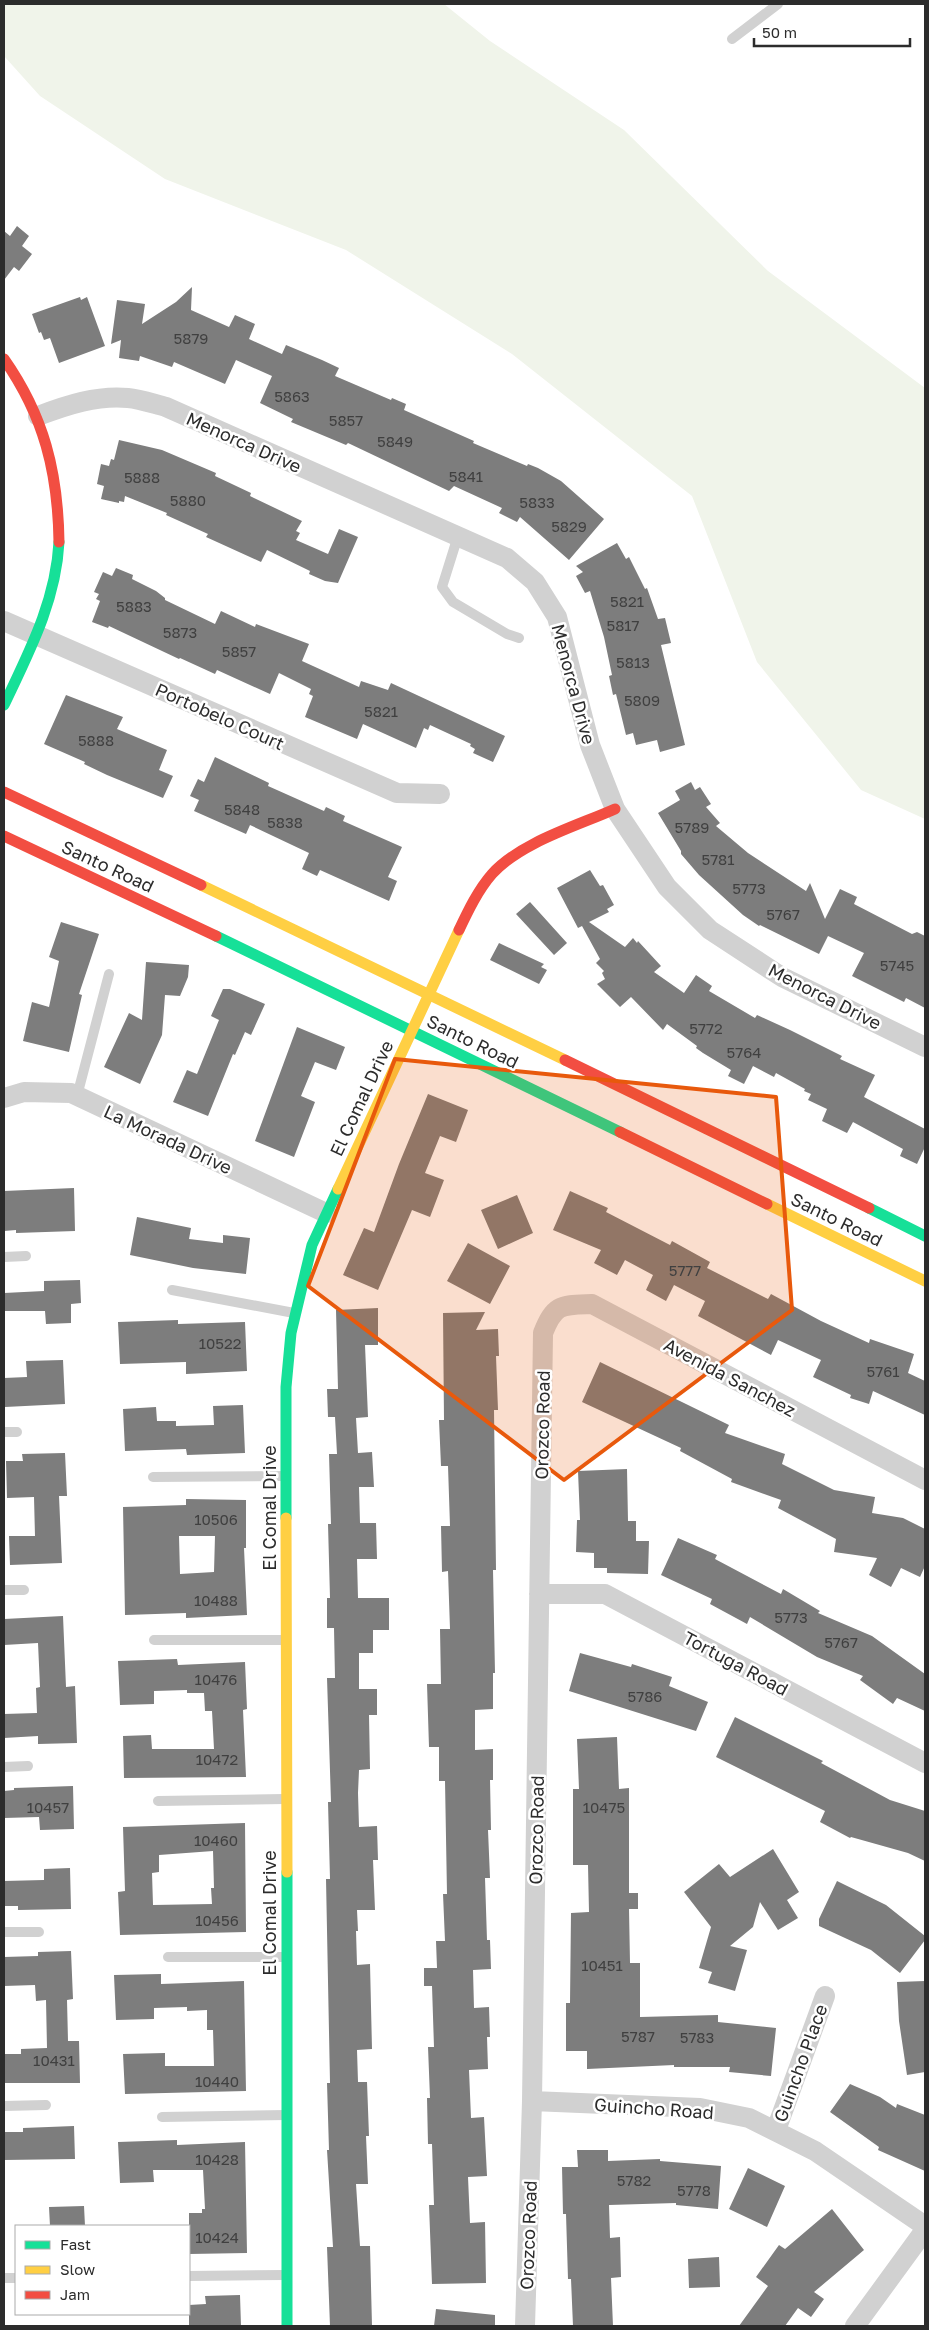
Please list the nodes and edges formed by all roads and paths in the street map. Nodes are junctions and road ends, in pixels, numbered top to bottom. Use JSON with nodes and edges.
{"nodes":[{"id":1,"x":778,"y":4,"type":"edge"},
{"id":2,"x":732,"y":39,"type":"dead end"},
{"id":3,"x":4,"y":359,"type":"edge"},
{"id":4,"x":38,"y":416,"type":"junction"},
{"id":5,"x":458,"y":536,"type":"junction"},
{"id":6,"x":4,"y":621,"type":"edge"},
{"id":7,"x":36,"y":634,"type":"junction"},
{"id":8,"x":519,"y":638,"type":"dead end"},
{"id":9,"x":4,"y":705,"type":"edge"},
{"id":10,"x":4,"y":792,"type":"edge"},
{"id":11,"x":440,"y":794,"type":"dead end"},
{"id":12,"x":615,"y":809,"type":"junction"},
{"id":13,"x":4,"y":836,"type":"edge"},
{"id":14,"x":109,"y":974,"type":"dead end"},
{"id":15,"x":429,"y":994,"type":"junction"},
{"id":16,"x":413,"y":1031,"type":"junction"},
{"id":17,"x":925,"y":1046,"type":"edge"},
{"id":18,"x":77,"y":1096,"type":"junction"},
{"id":19,"x":4,"y":1098,"type":"edge"},
{"id":20,"x":326,"y":1214,"type":"junction"},
{"id":21,"x":925,"y":1236,"type":"edge"},
{"id":22,"x":26,"y":1256,"type":"dead end"},
{"id":23,"x":4,"y":1257,"type":"edge"},
{"id":24,"x":925,"y":1281,"type":"edge"},
{"id":25,"x":172,"y":1290,"type":"dead end"},
{"id":26,"x":296,"y":1313,"type":"junction"},
{"id":27,"x":543,"y":1333,"type":"joint"},
{"id":28,"x":4,"y":1432,"type":"edge"},
{"id":29,"x":17,"y":1432,"type":"dead end"},
{"id":30,"x":286,"y":1476,"type":"junction"},
{"id":31,"x":154,"y":1477,"type":"dead end"},
{"id":32,"x":925,"y":1480,"type":"edge"},
{"id":33,"x":4,"y":1590,"type":"edge"},
{"id":34,"x":24,"y":1590,"type":"dead end"},
{"id":35,"x":539,"y":1594,"type":"junction"},
{"id":36,"x":154,"y":1640,"type":"dead end"},
{"id":37,"x":286,"y":1640,"type":"junction"},
{"id":38,"x":925,"y":1763,"type":"edge"},
{"id":39,"x":4,"y":1766,"type":"edge"},
{"id":40,"x":28,"y":1766,"type":"dead end"},
{"id":41,"x":286,"y":1799,"type":"junction"},
{"id":42,"x":158,"y":1801,"type":"dead end"},
{"id":43,"x":4,"y":1932,"type":"edge"},
{"id":44,"x":39,"y":1932,"type":"dead end"},
{"id":45,"x":168,"y":1957,"type":"dead end"},
{"id":46,"x":286,"y":1957,"type":"junction"},
{"id":47,"x":825,"y":1996,"type":"dead end"},
{"id":48,"x":532,"y":2101,"type":"junction"},
{"id":49,"x":46,"y":2105,"type":"dead end"},
{"id":50,"x":4,"y":2106,"type":"edge"},
{"id":51,"x":286,"y":2115,"type":"junction"},
{"id":52,"x":162,"y":2117,"type":"dead end"},
{"id":53,"x":776,"y":2130,"type":"junction"},
{"id":54,"x":925,"y":2226,"type":"edge"},
{"id":55,"x":925,"y":2230,"type":"edge"},
{"id":56,"x":287,"y":2275,"type":"junction"},
{"id":57,"x":190,"y":2276,"type":"edge"},
{"id":58,"x":287,"y":2326,"type":"edge"},
{"id":59,"x":525,"y":2326,"type":"edge"},
{"id":60,"x":855,"y":2326,"type":"edge"}],
"edges":[{"from":1,"to":2,"type":"lane"},
{"from":3,"to":4,"type":"main road"},
{"from":4,"to":5,"type":"street","name":"Menorca Drive"},
{"from":4,"to":7,"type":"main road"},
{"from":5,"to":8,"type":"lane"},
{"from":5,"to":12,"type":"street","name":"Menorca Drive"},
{"from":6,"to":7,"type":"street","name":"Portobelo Court"},
{"from":7,"to":9,"type":"main road"},
{"from":7,"to":11,"type":"street","name":"Portobelo Court"},
{"from":10,"to":15,"type":"main road","name":"Santo Road"},
{"from":12,"to":15,"type":"main road","name":"El Comal Drive"},
{"from":12,"to":17,"type":"street","name":"Menorca Drive"},
{"from":13,"to":16,"type":"main road","name":"Santo Road"},
{"from":14,"to":18,"type":"lane"},
{"from":15,"to":16,"type":"main road","name":"El Comal Drive"},
{"from":15,"to":21,"type":"main road","name":"Santo Road"},
{"from":16,"to":20,"type":"main road","name":"El Comal Drive"},
{"from":16,"to":24,"type":"main road","name":"Santo Road"},
{"from":18,"to":19,"type":"street","name":"La Morada Drive"},
{"from":18,"to":20,"type":"street","name":"La Morada Drive"},
{"from":20,"to":26,"type":"main road","name":"El Comal Drive"},
{"from":22,"to":23,"type":"lane"},
{"from":25,"to":26,"type":"lane"},
{"from":26,"to":30,"type":"main road","name":"El Comal Drive"},
{"from":27,"to":32,"type":"street","name":"Avenida Sanchez"},
{"from":27,"to":35,"type":"street","name":"Orozco Road"},
{"from":28,"to":29,"type":"lane"},
{"from":30,"to":31,"type":"lane"},
{"from":30,"to":37,"type":"main road","name":"El Comal Drive"},
{"from":33,"to":34,"type":"lane"},
{"from":35,"to":38,"type":"street","name":"Tortuga Road"},
{"from":35,"to":48,"type":"street","name":"Orozco Road"},
{"from":36,"to":37,"type":"lane"},
{"from":37,"to":41,"type":"main road","name":"El Comal Drive"},
{"from":39,"to":40,"type":"lane"},
{"from":41,"to":42,"type":"lane"},
{"from":41,"to":46,"type":"main road","name":"El Comal Drive"},
{"from":43,"to":44,"type":"lane"},
{"from":45,"to":46,"type":"lane"},
{"from":46,"to":51,"type":"main road","name":"El Comal Drive"},
{"from":47,"to":53,"type":"street","name":"Guincho Place"},
{"from":48,"to":53,"type":"street","name":"Guincho Road"},
{"from":48,"to":59,"type":"street","name":"Orozco Road"},
{"from":49,"to":50,"type":"lane"},
{"from":51,"to":52,"type":"lane"},
{"from":51,"to":56,"type":"main road","name":"El Comal Drive"},
{"from":53,"to":54,"type":"street","name":"Guincho Road"},
{"from":55,"to":60,"type":"street"},
{"from":56,"to":57,"type":"lane"},
{"from":56,"to":58,"type":"main road","name":"El Comal Drive"}]}
